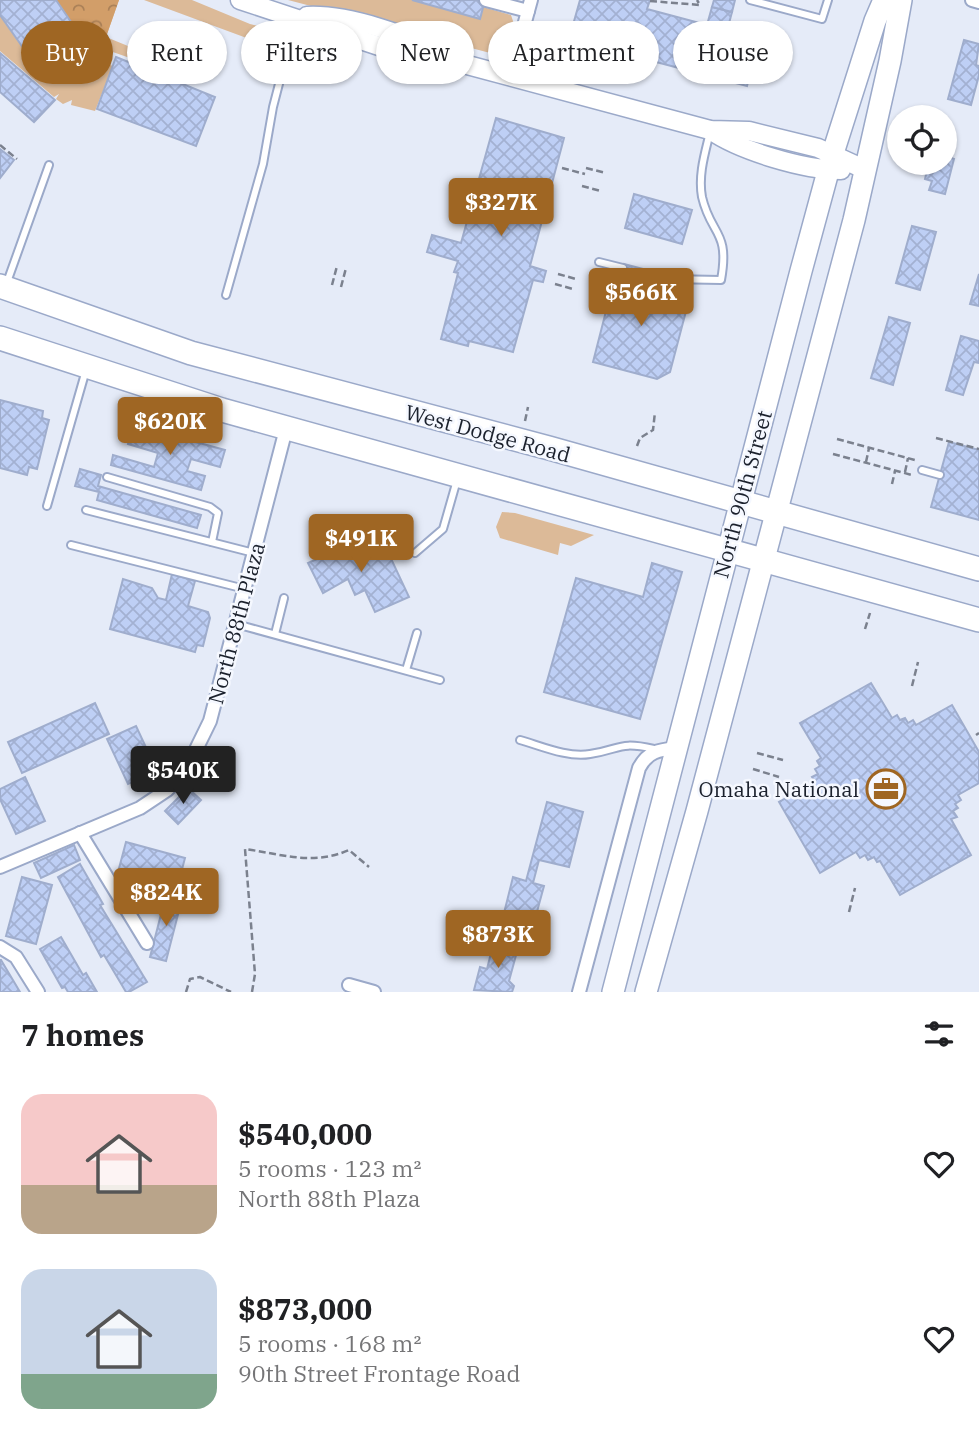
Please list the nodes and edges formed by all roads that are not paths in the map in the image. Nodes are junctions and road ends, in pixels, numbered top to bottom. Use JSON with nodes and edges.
{"nodes":[{"id":1,"x":242,"y":0,"type":"edge"},
{"id":2,"x":486,"y":0,"type":"edge"},
{"id":3,"x":750,"y":0,"type":"edge"},
{"id":4,"x":828,"y":0,"type":"edge"},
{"id":5,"x":884,"y":0,"type":"edge"},
{"id":6,"x":901,"y":0,"type":"edge"},
{"id":7,"x":972,"y":0,"type":"edge"},
{"id":8,"x":979,"y":2,"type":"edge"},
{"id":9,"x":266,"y":4,"type":"edge"},
{"id":10,"x":530,"y":6,"type":"edge"},
{"id":11,"x":297,"y":16,"type":"junction"},
{"id":12,"x":488,"y":71,"type":"edge"},
{"id":13,"x":536,"y":84,"type":"edge"},
{"id":14,"x":710,"y":130,"type":"junction"},
{"id":15,"x":831,"y":162,"type":"junction"},
{"id":16,"x":49,"y":165,"type":"dead end"},
{"id":17,"x":866,"y":170,"type":"junction"},
{"id":18,"x":599,"y":262,"type":"dead end"},
{"id":19,"x":623,"y":268,"type":"dead end"},
{"id":20,"x":642,"y":273,"type":"dead end"},
{"id":21,"x":3,"y":287,"type":"edge"},
{"id":22,"x":226,"y":295,"type":"dead end"},
{"id":23,"x":0,"y":338,"type":"edge"},
{"id":24,"x":87,"y":369,"type":"junction"},
{"id":25,"x":286,"y":429,"type":"junction"},
{"id":26,"x":922,"y":470,"type":"dead end"},
{"id":27,"x":458,"y":475,"type":"junction"},
{"id":28,"x":940,"y":475,"type":"dead end"},
{"id":29,"x":107,"y":477,"type":"dead end"},
{"id":30,"x":739,"y":503,"type":"junction"},
{"id":31,"x":47,"y":506,"type":"dead end"},
{"id":32,"x":86,"y":510,"type":"dead end"},
{"id":33,"x":777,"y":514,"type":"junction"},
{"id":34,"x":212,"y":542,"type":"junction"},
{"id":35,"x":71,"y":545,"type":"dead end"},
{"id":36,"x":727,"y":550,"type":"junction"},
{"id":37,"x":254,"y":552,"type":"junction"},
{"id":38,"x":415,"y":553,"type":"dead end"},
{"id":39,"x":765,"y":561,"type":"junction"},
{"id":40,"x":979,"y":569,"type":"edge"},
{"id":41,"x":245,"y":589,"type":"junction"},
{"id":42,"x":284,"y":598,"type":"dead end"},
{"id":43,"x":979,"y":620,"type":"edge"},
{"id":44,"x":236,"y":624,"type":"junction"},
{"id":45,"x":417,"y":633,"type":"dead end"},
{"id":46,"x":275,"y":634,"type":"junction"},
{"id":47,"x":406,"y":670,"type":"junction"},
{"id":48,"x":440,"y":680,"type":"dead end"},
{"id":49,"x":520,"y":740,"type":"dead end"},
{"id":50,"x":667,"y":749,"type":"junction"},
{"id":51,"x":80,"y":834,"type":"junction"},
{"id":52,"x":0,"y":867,"type":"edge"},
{"id":53,"x":146,"y":943,"type":"dead end"},
{"id":54,"x":0,"y":947,"type":"edge"},
{"id":55,"x":349,"y":989,"type":"edge"},
{"id":56,"x":37,"y":992,"type":"edge"},
{"id":57,"x":374,"y":992,"type":"edge"},
{"id":58,"x":579,"y":992,"type":"edge"},
{"id":59,"x":613,"y":992,"type":"edge"},
{"id":60,"x":646,"y":992,"type":"edge"}],
"edges":[{"from":1,"to":9,"type":"street"},
{"from":2,"to":10,"type":"street"},
{"from":3,"to":4,"type":"lane"},
{"from":5,"to":15,"type":"main road","name":"North 90th Street"},
{"from":6,"to":17,"type":"main road","name":"North 90th Street"},
{"from":7,"to":8,"type":"street"},
{"from":9,"to":11,"type":"street"},
{"from":11,"to":12,"type":"street"},
{"from":11,"to":22,"type":"lane"},
{"from":13,"to":14,"type":"street"},
{"from":14,"to":15,"type":"street"},
{"from":14,"to":20,"type":"lane"},
{"from":15,"to":17,"type":"street"},
{"from":15,"to":30,"type":"main road","name":"North 90th Street"},
{"from":16,"to":21,"type":"lane"},
{"from":17,"to":33,"type":"main road","name":"North 90th Street"},
{"from":18,"to":19,"type":"lane"},
{"from":21,"to":30,"type":"highway","name":"West Dodge Road"},
{"from":23,"to":24,"type":"highway"},
{"from":24,"to":25,"type":"highway"},
{"from":24,"to":31,"type":"lane"},
{"from":25,"to":27,"type":"highway"},
{"from":25,"to":37,"type":"street","name":"North 88th Plaza"},
{"from":26,"to":28,"type":"lane"},
{"from":27,"to":36,"type":"highway"},
{"from":27,"to":38,"type":"lane"},
{"from":29,"to":34,"type":"lane"},
{"from":30,"to":33,"type":"highway","name":"West Dodge Road"},
{"from":30,"to":36,"type":"main road","name":"North 90th Street"},
{"from":32,"to":34,"type":"lane"},
{"from":33,"to":39,"type":"main road","name":"North 90th Street"},
{"from":33,"to":40,"type":"highway","name":"West Dodge Road"},
{"from":34,"to":37,"type":"lane"},
{"from":35,"to":41,"type":"lane"},
{"from":36,"to":39,"type":"highway"},
{"from":36,"to":50,"type":"main road","name":"North 90th Street"},
{"from":37,"to":41,"type":"street","name":"North 88th Plaza"},
{"from":39,"to":43,"type":"highway"},
{"from":39,"to":60,"type":"main road","name":"North 90th Street"},
{"from":41,"to":44,"type":"street","name":"North 88th Plaza"},
{"from":42,"to":46,"type":"lane"},
{"from":44,"to":46,"type":"lane"},
{"from":44,"to":51,"type":"street","name":"North 88th Plaza"},
{"from":45,"to":47,"type":"lane"},
{"from":46,"to":47,"type":"lane"},
{"from":47,"to":48,"type":"lane"},
{"from":49,"to":50,"type":"lane"},
{"from":50,"to":58,"type":"street"},
{"from":50,"to":59,"type":"main road","name":"North 90th Street"},
{"from":51,"to":52,"type":"street","name":"North 88th Plaza"},
{"from":51,"to":53,"type":"street"},
{"from":54,"to":56,"type":"street"},
{"from":55,"to":57,"type":"street"}]}
